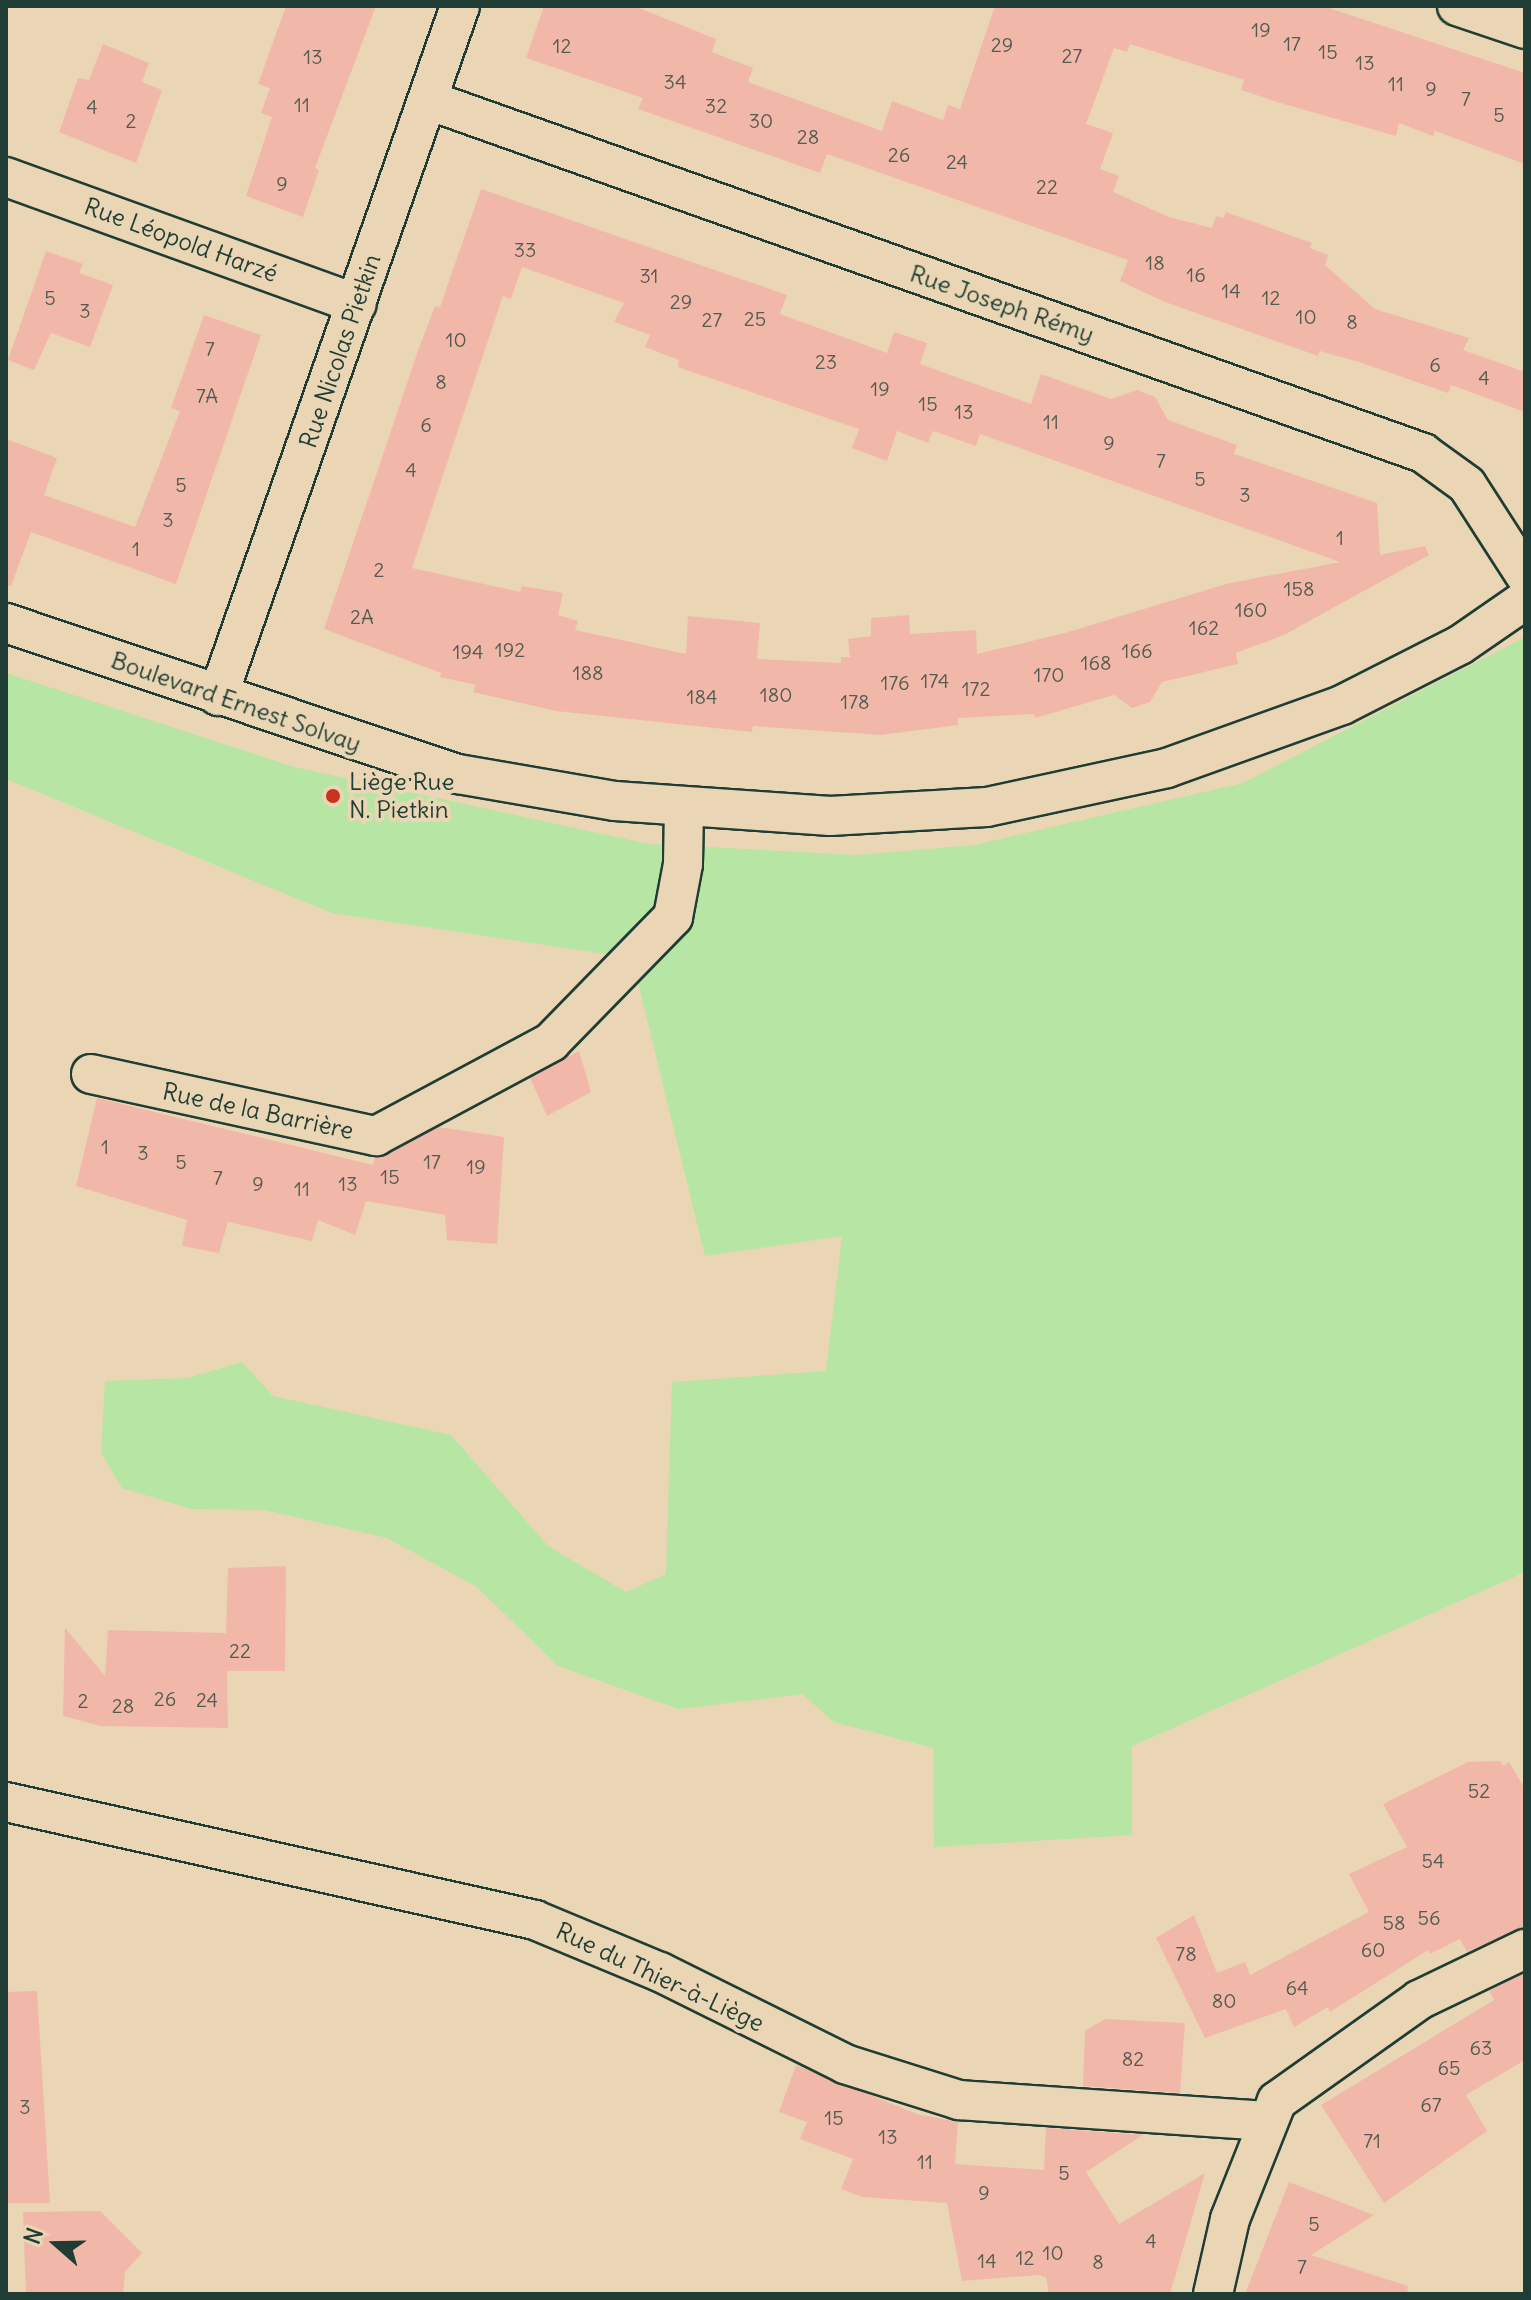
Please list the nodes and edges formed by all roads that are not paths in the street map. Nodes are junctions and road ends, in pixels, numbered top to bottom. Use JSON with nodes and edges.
{"nodes":[{"id":1,"x":460,"y":6,"type":"edge"},
{"id":2,"x":1457,"y":6,"type":"edge"},
{"id":3,"x":1525,"y":29,"type":"edge"},
{"id":4,"x":428,"y":100,"type":"junction"},
{"id":5,"x":6,"y":177,"type":"edge"},
{"id":6,"x":357,"y":304,"type":"junction"},
{"id":7,"x":1525,"y":575,"type":"edge"},
{"id":8,"x":1525,"y":600,"type":"edge"},
{"id":9,"x":6,"y":623,"type":"edge"},
{"id":10,"x":218,"y":696,"type":"junction"},
{"id":11,"x":684,"y":809,"type":"junction"},
{"id":12,"x":91,"y":1074,"type":"dead end"},
{"id":13,"x":6,"y":1802,"type":"edge"},
{"id":14,"x":1525,"y":1949,"type":"edge"},
{"id":15,"x":1266,"y":2121,"type":"junction"},
{"id":16,"x":1213,"y":2294,"type":"edge"}],
"edges":[{"from":1,"to":4,"type":"street","name":"Rue Nicolas Pietkin"},
{"from":2,"to":3,"type":"street"},
{"from":4,"to":6,"type":"street","name":"Rue Nicolas Pietkin"},
{"from":4,"to":7,"type":"street","name":"Rue Joseph Rémy"},
{"from":5,"to":6,"type":"street","name":"Rue Léopold Harzé"},
{"from":6,"to":10,"type":"street","name":"Rue Nicolas Pietkin"},
{"from":8,"to":11,"type":"street","name":"Boulevard Ernest Solvay"},
{"from":9,"to":10,"type":"street","name":"Boulevard Ernest Solvay"},
{"from":10,"to":11,"type":"street","name":"Boulevard Ernest Solvay"},
{"from":11,"to":12,"type":"street","name":"Rue de la Barrière"},
{"from":13,"to":15,"type":"street","name":"Rue du Thier-à-Liège"},
{"from":14,"to":15,"type":"street"},
{"from":15,"to":16,"type":"street"}]}
